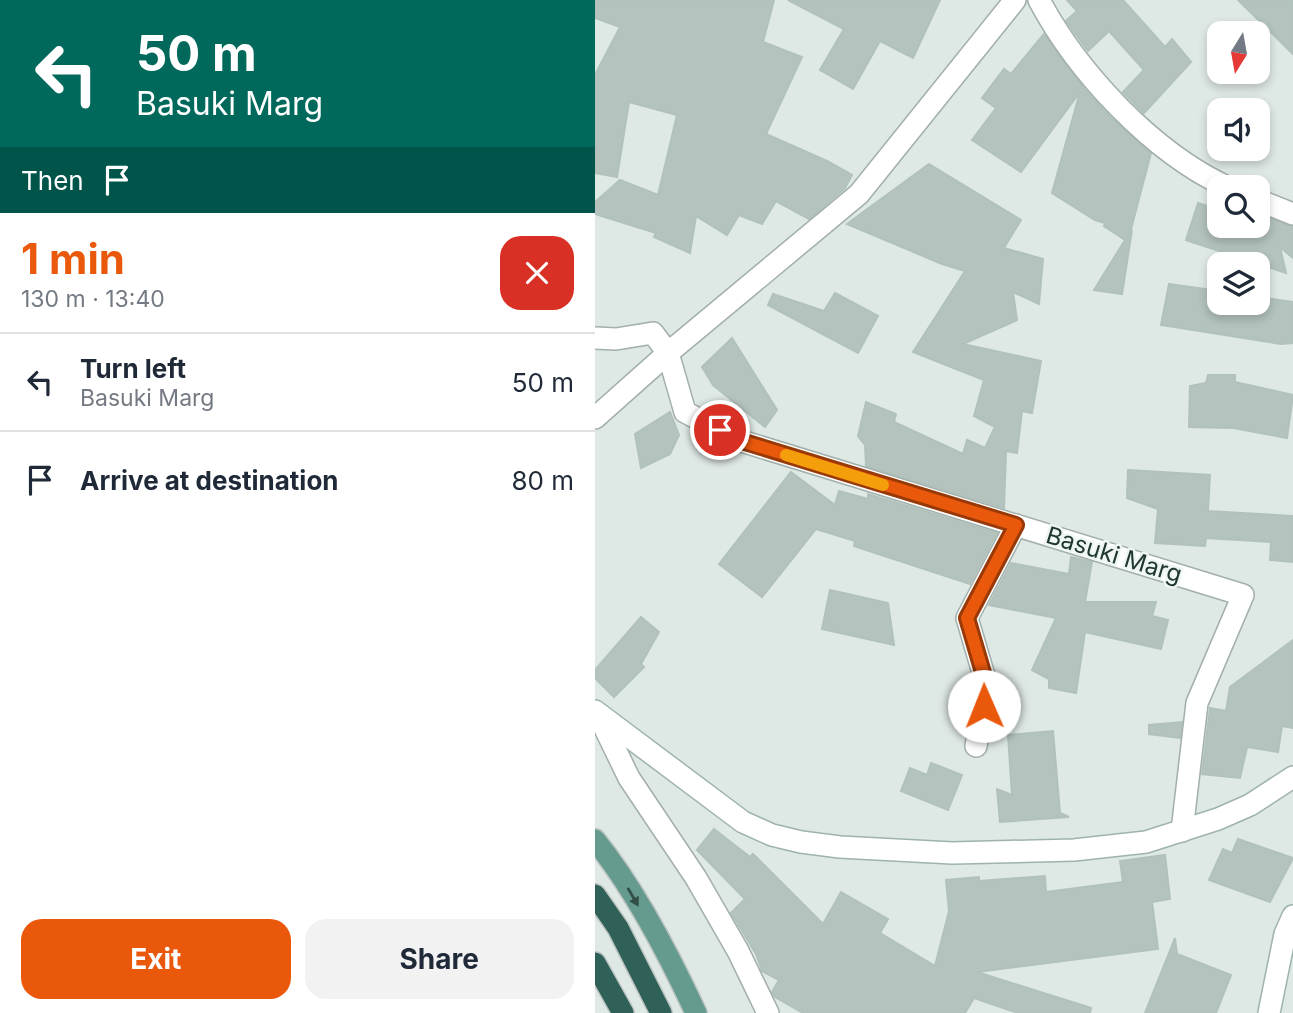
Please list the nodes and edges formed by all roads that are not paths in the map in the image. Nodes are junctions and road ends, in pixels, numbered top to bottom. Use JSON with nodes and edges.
{"nodes":[{"id":1,"x":1016,"y":0,"type":"edge"},
{"id":2,"x":1039,"y":0,"type":"edge"},
{"id":3,"x":1207,"y":175,"type":"edge"},
{"id":4,"x":1270,"y":205,"type":"edge"},
{"id":5,"x":1293,"y":214,"type":"edge"},
{"id":6,"x":595,"y":338,"type":"edge"},
{"id":7,"x":668,"y":353,"type":"junction"},
{"id":8,"x":595,"y":418,"type":"edge"},
{"id":9,"x":1016,"y":525,"type":"junction"},
{"id":10,"x":597,"y":712,"type":"edge"},
{"id":11,"x":976,"y":746,"type":"dead end"},
{"id":12,"x":1293,"y":777,"type":"edge"},
{"id":13,"x":1182,"y":831,"type":"junction"},
{"id":14,"x":595,"y":840,"type":"edge"},
{"id":15,"x":595,"y":895,"type":"edge"},
{"id":16,"x":1293,"y":916,"type":"edge"},
{"id":17,"x":595,"y":963,"type":"edge"},
{"id":18,"x":623,"y":1013,"type":"edge"},
{"id":19,"x":661,"y":1013,"type":"edge"},
{"id":20,"x":696,"y":1013,"type":"edge"},
{"id":21,"x":768,"y":1013,"type":"edge"},
{"id":22,"x":1269,"y":1013,"type":"edge"}],
"edges":[{"from":1,"to":7,"type":"street"},
{"from":2,"to":3,"type":"street"},
{"from":4,"to":5,"type":"street"},
{"from":6,"to":7,"type":"street"},
{"from":7,"to":8,"type":"street"},
{"from":7,"to":9,"type":"street","name":"Basuki Marg"},
{"from":9,"to":11,"type":"street"},
{"from":9,"to":13,"type":"street","name":"Basuki Marg"},
{"from":10,"to":13,"type":"street"},
{"from":10,"to":21,"type":"street"},
{"from":12,"to":13,"type":"street"},
{"from":14,"to":20,"type":"main road","one_way":true},
{"from":15,"to":19,"type":"highway"},
{"from":16,"to":22,"type":"street"},
{"from":17,"to":18,"type":"highway"}]}
